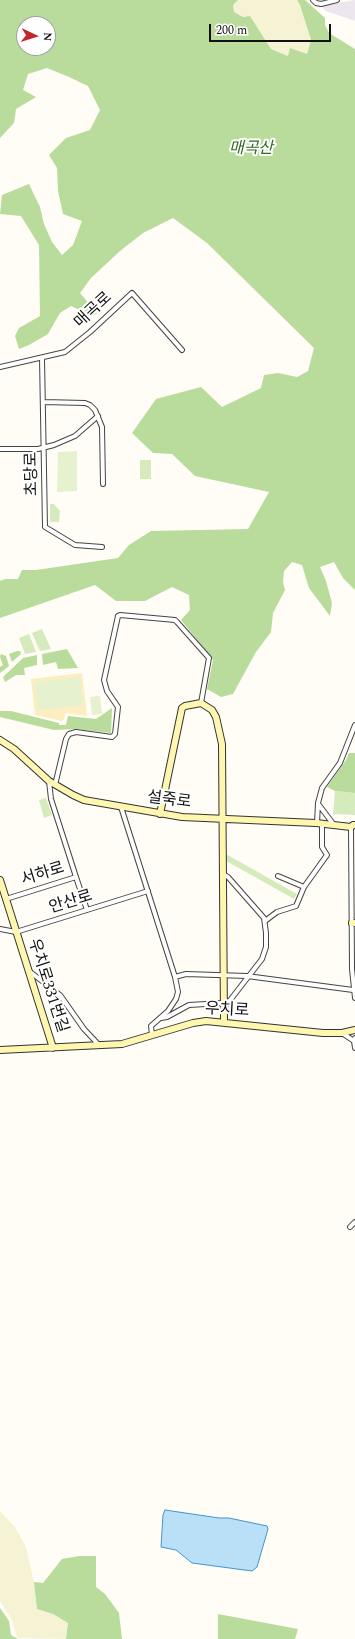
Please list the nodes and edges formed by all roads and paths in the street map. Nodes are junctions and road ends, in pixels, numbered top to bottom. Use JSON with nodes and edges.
{"nodes":[{"id":1,"x":313,"y":0,"type":"edge"},
{"id":2,"x":338,"y":0,"type":"edge"},
{"id":3,"x":182,"y":350,"type":"dead end"},
{"id":4,"x":42,"y":358,"type":"junction"},
{"id":5,"x":0,"y":367,"type":"edge"},
{"id":6,"x":43,"y":402,"type":"junction"},
{"id":7,"x":98,"y":416,"type":"junction"},
{"id":8,"x":44,"y":448,"type":"junction"},
{"id":9,"x":0,"y":449,"type":"edge"},
{"id":10,"x":103,"y":484,"type":"dead end"},
{"id":11,"x":102,"y":547,"type":"dead end"},
{"id":12,"x":201,"y":703,"type":"junction"},
{"id":13,"x":355,"y":725,"type":"edge"},
{"id":14,"x":0,"y":740,"type":"edge"},
{"id":15,"x":49,"y":781,"type":"junction"},
{"id":16,"x":55,"y":785,"type":"junction"},
{"id":17,"x":318,"y":803,"type":"junction"},
{"id":18,"x":121,"y":808,"type":"junction"},
{"id":19,"x":160,"y":814,"type":"junction"},
{"id":20,"x":222,"y":819,"type":"junction"},
{"id":21,"x":319,"y":823,"type":"junction"},
{"id":22,"x":336,"y":826,"type":"junction"},
{"id":23,"x":353,"y":826,"type":"edge"},
{"id":24,"x":353,"y":858,"type":"edge"},
{"id":25,"x":223,"y":874,"type":"junction"},
{"id":26,"x":278,"y":876,"type":"dead end"},
{"id":27,"x":76,"y":877,"type":"junction"},
{"id":28,"x":0,"y":880,"type":"edge"},
{"id":29,"x":304,"y":887,"type":"junction"},
{"id":30,"x":148,"y":891,"type":"junction"},
{"id":31,"x":353,"y":897,"type":"edge"},
{"id":32,"x":6,"y":899,"type":"junction"},
{"id":33,"x":87,"y":910,"type":"junction"},
{"id":34,"x":265,"y":921,"type":"junction"},
{"id":35,"x":354,"y":923,"type":"edge"},
{"id":36,"x":0,"y":928,"type":"edge"},
{"id":37,"x":16,"y":932,"type":"junction"},
{"id":38,"x":27,"y":969,"type":"junction"},
{"id":39,"x":223,"y":975,"type":"junction"},
{"id":40,"x":247,"y":976,"type":"junction"},
{"id":41,"x":175,"y":977,"type":"junction"},
{"id":42,"x":353,"y":990,"type":"junction"},
{"id":43,"x":355,"y":998,"type":"edge"},
{"id":44,"x":224,"y":1006,"type":"junction"},
{"id":45,"x":160,"y":1018,"type":"junction"},
{"id":46,"x":224,"y":1022,"type":"junction"},
{"id":47,"x":355,"y":1030,"type":"edge"},
{"id":48,"x":342,"y":1033,"type":"junction"},
{"id":49,"x":152,"y":1035,"type":"junction"},
{"id":50,"x":354,"y":1040,"type":"edge"},
{"id":51,"x":100,"y":1046,"type":"junction"},
{"id":52,"x":53,"y":1048,"type":"junction"},
{"id":53,"x":355,"y":1048,"type":"edge"},
{"id":54,"x":0,"y":1050,"type":"edge"},
{"id":55,"x":355,"y":1222,"type":"edge"},
{"id":56,"x":350,"y":1228,"type":"dead end"}],
"edges":[{"from":1,"to":2,"type":"street"},
{"from":3,"to":4,"type":"street","name":"매곡로"},
{"from":4,"to":5,"type":"street","name":"매곡로"},
{"from":4,"to":6,"type":"street","name":"초당로"},
{"from":6,"to":7,"type":"street"},
{"from":6,"to":8,"type":"street","name":"초당로"},
{"from":7,"to":8,"type":"street"},
{"from":7,"to":10,"type":"street"},
{"from":8,"to":9,"type":"street"},
{"from":8,"to":11,"type":"street","name":"초당로"},
{"from":12,"to":16,"type":"street"},
{"from":12,"to":19,"type":"main road"},
{"from":12,"to":20,"type":"main road"},
{"from":13,"to":17,"type":"street"},
{"from":14,"to":15,"type":"main road","name":"설죽로"},
{"from":15,"to":16,"type":"main road","name":"설죽로"},
{"from":15,"to":27,"type":"street"},
{"from":16,"to":18,"type":"main road","name":"설죽로"},
{"from":17,"to":21,"type":"street"},
{"from":17,"to":22,"type":"street"},
{"from":18,"to":19,"type":"main road","name":"설죽로"},
{"from":18,"to":30,"type":"street"},
{"from":19,"to":20,"type":"main road","name":"설죽로"},
{"from":20,"to":21,"type":"main road","name":"설죽로"},
{"from":20,"to":25,"type":"main road"},
{"from":21,"to":22,"type":"main road","name":"설죽로"},
{"from":21,"to":29,"type":"street"},
{"from":22,"to":23,"type":"main road","name":"설죽로"},
{"from":23,"to":24,"type":"street"},
{"from":24,"to":31,"type":"street"},
{"from":25,"to":34,"type":"street"},
{"from":25,"to":39,"type":"main road"},
{"from":26,"to":29,"type":"street"},
{"from":27,"to":32,"type":"street","name":"서하로"},
{"from":27,"to":33,"type":"street","name":"서하로"},
{"from":28,"to":32,"type":"main road","name":"우치로331번길"},
{"from":29,"to":34,"type":"street"},
{"from":30,"to":33,"type":"street","name":"안산로"},
{"from":30,"to":41,"type":"street"},
{"from":31,"to":35,"type":"street"},
{"from":32,"to":37,"type":"main road","name":"우치로331번길"},
{"from":33,"to":37,"type":"street","name":"안산로"},
{"from":34,"to":40,"type":"street"},
{"from":35,"to":42,"type":"street"},
{"from":36,"to":37,"type":"street"},
{"from":37,"to":38,"type":"main road","name":"우치로331번길"},
{"from":38,"to":51,"type":"street"},
{"from":38,"to":52,"type":"main road","name":"우치로331번길"},
{"from":39,"to":40,"type":"street"},
{"from":39,"to":41,"type":"street"},
{"from":39,"to":44,"type":"main road"},
{"from":40,"to":42,"type":"street"},
{"from":40,"to":44,"type":"street"},
{"from":41,"to":45,"type":"street"},
{"from":42,"to":43,"type":"street"},
{"from":44,"to":45,"type":"street"},
{"from":44,"to":46,"type":"main road"},
{"from":45,"to":49,"type":"street"},
{"from":46,"to":48,"type":"main road","name":"우치로"},
{"from":46,"to":49,"type":"main road","name":"우치로"},
{"from":47,"to":48,"type":"main road","name":"우치로"},
{"from":48,"to":50,"type":"street"},
{"from":49,"to":51,"type":"main road","name":"우치로"},
{"from":50,"to":53,"type":"street"},
{"from":51,"to":52,"type":"main road","name":"우치로"},
{"from":52,"to":54,"type":"main road","name":"우치로"},
{"from":55,"to":56,"type":"street"}]}
